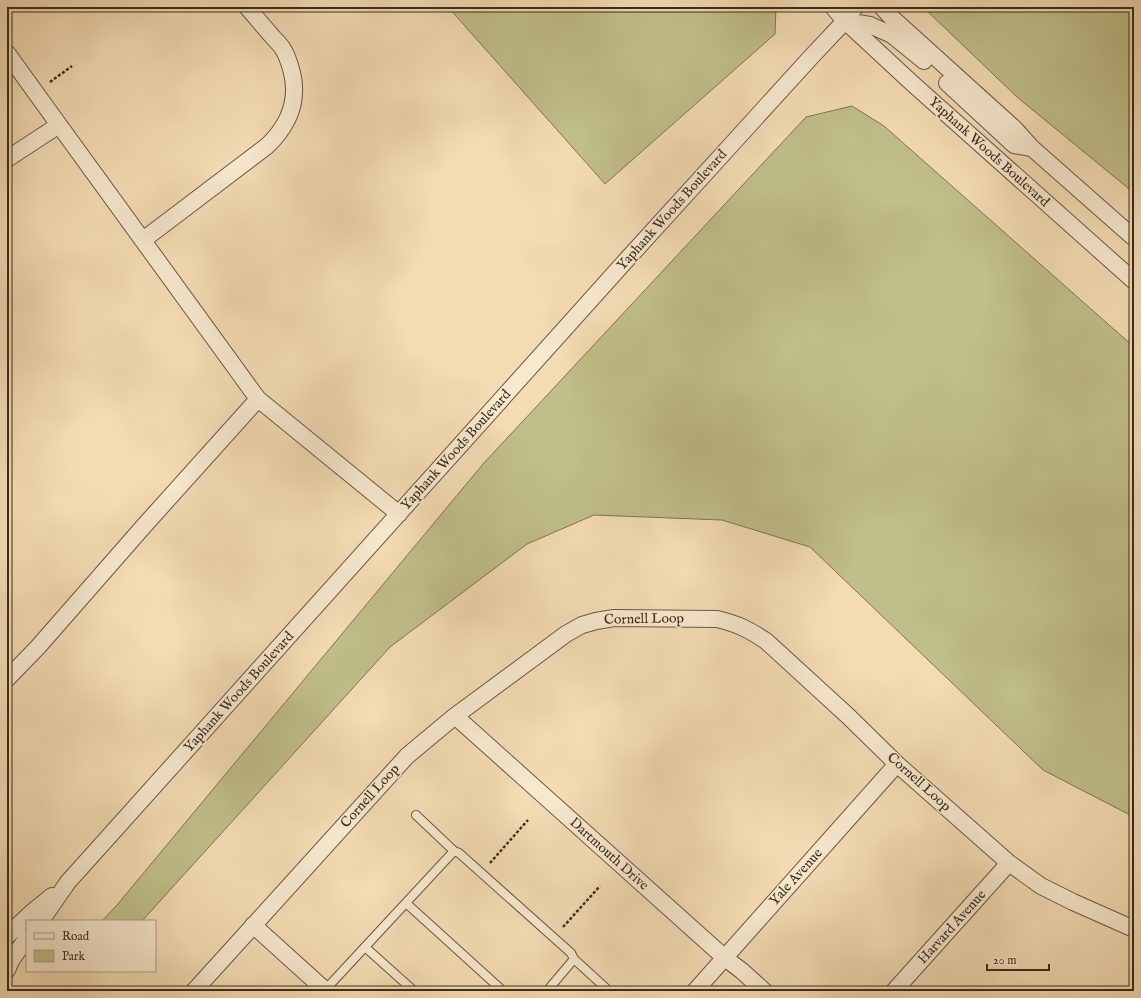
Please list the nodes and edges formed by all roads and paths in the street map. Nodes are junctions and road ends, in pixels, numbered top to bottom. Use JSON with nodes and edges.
{"nodes":[{"id":1,"x":247,"y":7,"type":"edge"},
{"id":2,"x":834,"y":7,"type":"edge"},
{"id":3,"x":855,"y":7,"type":"edge"},
{"id":4,"x":882,"y":7,"type":"edge"},
{"id":5,"x":845,"y":21,"type":"junction"},
{"id":6,"x":7,"y":54,"type":"edge"},
{"id":7,"x":72,"y":66,"type":"dead end"},
{"id":8,"x":47,"y":84,"type":"dead end"},
{"id":9,"x":59,"y":125,"type":"junction"},
{"id":10,"x":1032,"y":148,"type":"junction"},
{"id":11,"x":7,"y":159,"type":"edge"},
{"id":12,"x":1134,"y":238,"type":"edge"},
{"id":13,"x":143,"y":240,"type":"junction"},
{"id":14,"x":1134,"y":281,"type":"edge"},
{"id":15,"x":258,"y":398,"type":"junction"},
{"id":16,"x":399,"y":514,"type":"junction"},
{"id":17,"x":7,"y":679,"type":"edge"},
{"id":18,"x":455,"y":716,"type":"junction"},
{"id":19,"x":897,"y":764,"type":"junction"},
{"id":20,"x":416,"y":815,"type":"dead end"},
{"id":21,"x":528,"y":820,"type":"dead end"},
{"id":22,"x":454,"y":851,"type":"junction"},
{"id":23,"x":1009,"y":863,"type":"junction"},
{"id":24,"x":481,"y":873,"type":"junction"},
{"id":25,"x":68,"y":882,"type":"junction"},
{"id":26,"x":600,"y":886,"type":"dead end"},
{"id":27,"x":406,"y":903,"type":"junction"},
{"id":28,"x":42,"y":920,"type":"edge"},
{"id":29,"x":253,"y":925,"type":"junction"},
{"id":30,"x":1134,"y":929,"type":"edge"},
{"id":31,"x":7,"y":936,"type":"edge"},
{"id":32,"x":554,"y":938,"type":"junction"},
{"id":33,"x":26,"y":939,"type":"edge"},
{"id":34,"x":365,"y":947,"type":"junction"},
{"id":35,"x":725,"y":958,"type":"junction"},
{"id":36,"x":574,"y":960,"type":"junction"},
{"id":37,"x":7,"y":970,"type":"edge"},
{"id":38,"x":325,"y":990,"type":"edge"},
{"id":39,"x":194,"y":991,"type":"edge"},
{"id":40,"x":414,"y":991,"type":"edge"},
{"id":41,"x":503,"y":991,"type":"edge"},
{"id":42,"x":547,"y":991,"type":"edge"},
{"id":43,"x":609,"y":991,"type":"edge"},
{"id":44,"x":695,"y":991,"type":"edge"},
{"id":45,"x":764,"y":991,"type":"edge"},
{"id":46,"x":894,"y":991,"type":"edge"}],
"edges":[{"from":1,"to":13,"type":"street"},
{"from":2,"to":5,"type":"street","name":"Yaphank Woods Boulevard"},
{"from":3,"to":5,"type":"street","name":"Yaphank Woods Boulevard"},
{"from":4,"to":10,"type":"street"},
{"from":5,"to":10,"type":"street"},
{"from":5,"to":14,"type":"street","name":"Yaphank Woods Boulevard"},
{"from":5,"to":16,"type":"street","name":"Yaphank Woods Boulevard"},
{"from":6,"to":9,"type":"street"},
{"from":7,"to":8,"type":"path"},
{"from":9,"to":11,"type":"street"},
{"from":9,"to":13,"type":"street"},
{"from":10,"to":12,"type":"street"},
{"from":13,"to":15,"type":"street"},
{"from":15,"to":16,"type":"street"},
{"from":15,"to":17,"type":"street"},
{"from":16,"to":25,"type":"street","name":"Yaphank Woods Boulevard"},
{"from":18,"to":19,"type":"street","name":"Cornell Loop"},
{"from":18,"to":29,"type":"street","name":"Cornell Loop"},
{"from":18,"to":35,"type":"street","name":"Dartmouth Drive"},
{"from":19,"to":23,"type":"street","name":"Cornell Loop"},
{"from":19,"to":35,"type":"street","name":"Yale Avenue"},
{"from":20,"to":22,"type":"lane"},
{"from":21,"to":24,"type":"path"},
{"from":22,"to":24,"type":"lane"},
{"from":22,"to":27,"type":"lane"},
{"from":23,"to":30,"type":"street","name":"Cornell Loop"},
{"from":23,"to":46,"type":"street","name":"Harvard Avenue"},
{"from":24,"to":32,"type":"lane"},
{"from":25,"to":28,"type":"street","name":"Yaphank Woods Boulevard"},
{"from":25,"to":31,"type":"street","name":"Yaphank Woods Boulevard"},
{"from":26,"to":32,"type":"path"},
{"from":27,"to":34,"type":"lane"},
{"from":27,"to":41,"type":"lane"},
{"from":29,"to":38,"type":"street"},
{"from":29,"to":39,"type":"street","name":"Cornell Loop"},
{"from":32,"to":36,"type":"lane"},
{"from":33,"to":37,"type":"street"},
{"from":34,"to":38,"type":"lane"},
{"from":34,"to":40,"type":"lane"},
{"from":35,"to":44,"type":"street","name":"Yale Avenue"},
{"from":35,"to":45,"type":"street","name":"Dartmouth Drive"},
{"from":36,"to":42,"type":"lane"},
{"from":36,"to":43,"type":"lane"}]}
